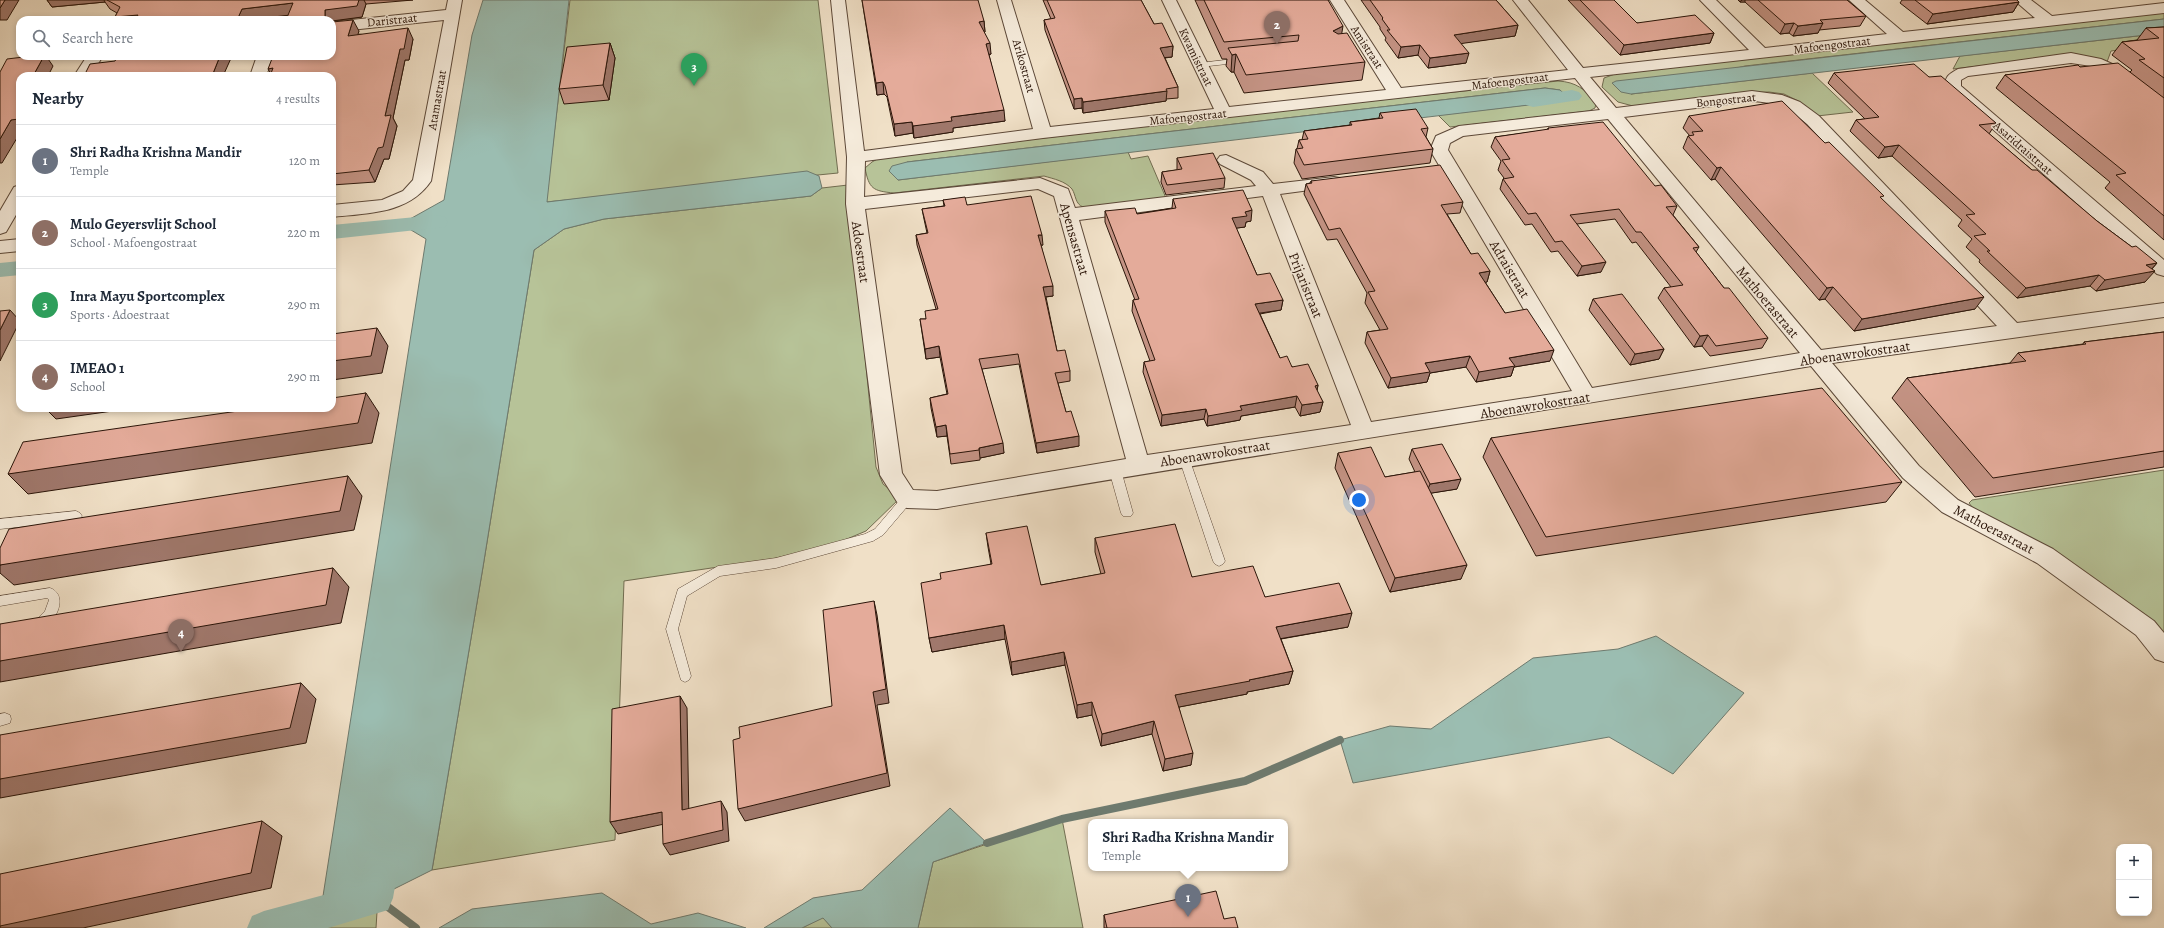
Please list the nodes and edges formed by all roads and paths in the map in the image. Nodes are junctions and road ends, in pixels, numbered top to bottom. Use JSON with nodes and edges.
{"nodes":[{"id":1,"x":838,"y":0,"type":"edge"},
{"id":2,"x":1004,"y":0,"type":"edge"},
{"id":3,"x":1169,"y":0,"type":"edge"},
{"id":4,"x":1336,"y":0,"type":"edge"},
{"id":5,"x":1520,"y":0,"type":"edge"},
{"id":6,"x":1707,"y":0,"type":"edge"},
{"id":7,"x":1856,"y":0,"type":"edge"},
{"id":8,"x":2021,"y":0,"type":"edge"},
{"id":9,"x":454,"y":7,"type":"edge"},
{"id":10,"x":2164,"y":8,"type":"edge"},
{"id":11,"x":2049,"y":21,"type":"junction"},
{"id":12,"x":336,"y":26,"type":"edge"},
{"id":13,"x":1899,"y":37,"type":"junction"},
{"id":14,"x":1761,"y":53,"type":"junction"},
{"id":15,"x":91,"y":60,"type":"edge"},
{"id":16,"x":264,"y":60,"type":"edge"},
{"id":17,"x":1248,"y":60,"type":"edge"},
{"id":18,"x":1200,"y":65,"type":"junction"},
{"id":19,"x":84,"y":72,"type":"edge"},
{"id":20,"x":259,"y":72,"type":"edge"},
{"id":21,"x":1579,"y":73,"type":"junction"},
{"id":22,"x":1397,"y":94,"type":"junction"},
{"id":23,"x":2164,"y":109,"type":"edge"},
{"id":24,"x":1224,"y":113,"type":"junction"},
{"id":25,"x":1612,"y":114,"type":"junction"},
{"id":26,"x":1043,"y":133,"type":"junction"},
{"id":27,"x":1442,"y":140,"type":"joint"},
{"id":28,"x":856,"y":157,"type":"junction"},
{"id":29,"x":1226,"y":160,"type":"dead end"},
{"id":30,"x":1347,"y":180,"type":"edge"},
{"id":31,"x":1269,"y":190,"type":"junction"},
{"id":32,"x":16,"y":198,"type":"edge"},
{"id":33,"x":855,"y":204,"type":"junction"},
{"id":34,"x":336,"y":211,"type":"edge"},
{"id":35,"x":1069,"y":215,"type":"junction"},
{"id":36,"x":0,"y":228,"type":"edge"},
{"id":37,"x":16,"y":245,"type":"edge"},
{"id":38,"x":0,"y":247,"type":"edge"},
{"id":39,"x":2164,"y":270,"type":"edge"},
{"id":40,"x":2164,"y":310,"type":"edge"},
{"id":41,"x":2012,"y":330,"type":"junction"},
{"id":42,"x":1814,"y":358,"type":"junction"},
{"id":43,"x":1586,"y":397,"type":"junction"},
{"id":44,"x":1364,"y":430,"type":"junction"},
{"id":45,"x":1184,"y":458,"type":"junction"},
{"id":46,"x":1139,"y":465,"type":"junction"},
{"id":47,"x":1115,"y":470,"type":"junction"},
{"id":48,"x":906,"y":500,"type":"junction"},
{"id":49,"x":1128,"y":513,"type":"dead end"},
{"id":50,"x":76,"y":516,"type":"dead end"},
{"id":51,"x":0,"y":524,"type":"edge"},
{"id":52,"x":1219,"y":561,"type":"dead end"},
{"id":53,"x":0,"y":601,"type":"edge"},
{"id":54,"x":26,"y":629,"type":"edge"},
{"id":55,"x":2164,"y":651,"type":"edge"},
{"id":56,"x":685,"y":676,"type":"dead end"}],
"edges":[{"from":1,"to":28,"type":"street","name":"Adoestraat"},
{"from":2,"to":26,"type":"street","name":"Arikostraat"},
{"from":3,"to":18,"type":"street","name":"Kwamistraat"},
{"from":4,"to":22,"type":"street","name":"Amistraat"},
{"from":5,"to":21,"type":"street","name":"Mathoerastraat"},
{"from":6,"to":14,"type":"street"},
{"from":7,"to":13,"type":"street"},
{"from":8,"to":11,"type":"street"},
{"from":9,"to":12,"type":"street","name":"Daristraat"},
{"from":9,"to":34,"type":"street","name":"Atamastraat"},
{"from":10,"to":11,"type":"street","name":"Mafoengostraat"},
{"from":11,"to":13,"type":"street","name":"Mafoengostraat"},
{"from":13,"to":14,"type":"street","name":"Mafoengostraat"},
{"from":14,"to":21,"type":"street","name":"Mafoengostraat"},
{"from":15,"to":19,"type":"street"},
{"from":16,"to":20,"type":"street"},
{"from":17,"to":18,"type":"lane"},
{"from":18,"to":24,"type":"street","name":"Kwamistraat"},
{"from":21,"to":22,"type":"street","name":"Mafoengostraat"},
{"from":21,"to":25,"type":"street","name":"Mathoerastraat"},
{"from":22,"to":24,"type":"street","name":"Mafoengostraat"},
{"from":23,"to":39,"type":"street","name":"Asaridraistraat"},
{"from":24,"to":26,"type":"street","name":"Mafoengostraat"},
{"from":25,"to":27,"type":"street","name":"Bongostraat"},
{"from":25,"to":41,"type":"street","name":"Bongostraat"},
{"from":25,"to":42,"type":"street","name":"Mathoerastraat"},
{"from":26,"to":28,"type":"street","name":"Mafoengostraat"},
{"from":27,"to":43,"type":"street","name":"Adraistraat"},
{"from":28,"to":33,"type":"street","name":"Adoestraat"},
{"from":29,"to":31,"type":"street","name":"Prijaristraat"},
{"from":30,"to":31,"type":"street"},
{"from":31,"to":35,"type":"street"},
{"from":31,"to":44,"type":"street","name":"Prijaristraat"},
{"from":32,"to":36,"type":"street"},
{"from":33,"to":35,"type":"street","name":"Apensastraat"},
{"from":33,"to":48,"type":"street","name":"Adoestraat"},
{"from":35,"to":46,"type":"street","name":"Apensastraat"},
{"from":37,"to":38,"type":"street"},
{"from":40,"to":41,"type":"street","name":"Aboenawrokostraat"},
{"from":41,"to":42,"type":"street","name":"Aboenawrokostraat"},
{"from":42,"to":43,"type":"street","name":"Aboenawrokostraat"},
{"from":42,"to":55,"type":"street","name":"Mathoerastraat"},
{"from":43,"to":44,"type":"street","name":"Aboenawrokostraat"},
{"from":44,"to":45,"type":"street","name":"Aboenawrokostraat"},
{"from":45,"to":46,"type":"street","name":"Aboenawrokostraat"},
{"from":45,"to":52,"type":"lane"},
{"from":46,"to":47,"type":"street","name":"Aboenawrokostraat"},
{"from":47,"to":48,"type":"street","name":"Aboenawrokostraat"},
{"from":47,"to":49,"type":"lane"},
{"from":48,"to":56,"type":"lane"},
{"from":50,"to":51,"type":"lane"},
{"from":53,"to":54,"type":"lane"}]}
